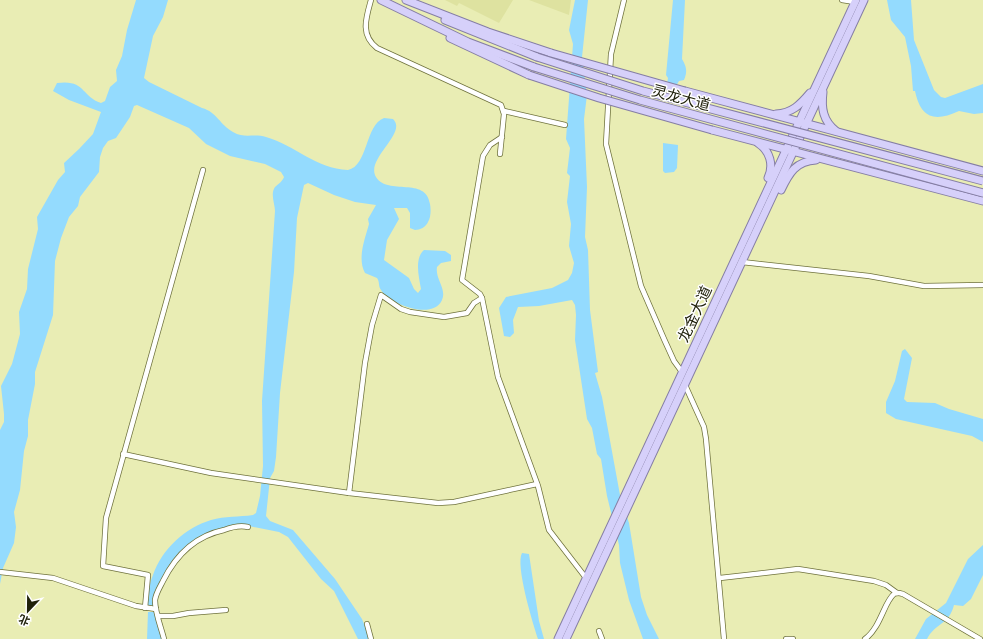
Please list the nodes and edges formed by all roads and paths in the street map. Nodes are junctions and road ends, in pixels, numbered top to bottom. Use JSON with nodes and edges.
{"nodes":[{"id":1,"x":371,"y":0,"type":"edge"},
{"id":2,"x":405,"y":0,"type":"edge"},
{"id":3,"x":624,"y":0,"type":"edge"},
{"id":4,"x":842,"y":0,"type":"edge"},
{"id":5,"x":864,"y":0,"type":"edge"},
{"id":6,"x":384,"y":1,"type":"edge"},
{"id":7,"x":855,"y":1,"type":"edge"},
{"id":8,"x":821,"y":84,"type":"junction"},
{"id":9,"x":504,"y":111,"type":"junction"},
{"id":10,"x":765,"y":113,"type":"junction"},
{"id":11,"x":803,"y":123,"type":"junction"},
{"id":12,"x":565,"y":125,"type":"dead end"},
{"id":13,"x":840,"y":133,"type":"junction"},
{"id":14,"x":502,"y":137,"type":"junction"},
{"id":15,"x":752,"y":141,"type":"junction"},
{"id":16,"x":790,"y":151,"type":"junction"},
{"id":17,"x":500,"y":154,"type":"dead end"},
{"id":18,"x":821,"y":159,"type":"junction"},
{"id":19,"x":203,"y":170,"type":"dead end"},
{"id":20,"x":983,"y":171,"type":"edge"},
{"id":21,"x":983,"y":181,"type":"edge"},
{"id":22,"x":983,"y":193,"type":"edge"},
{"id":23,"x":983,"y":201,"type":"edge"},
{"id":24,"x":749,"y":229,"type":"junction"},
{"id":25,"x":757,"y":229,"type":"junction"},
{"id":26,"x":742,"y":262,"type":"junction"},
{"id":27,"x":983,"y":284,"type":"edge"},
{"id":28,"x":482,"y":298,"type":"junction"},
{"id":29,"x":682,"y":372,"type":"junction"},
{"id":30,"x":685,"y":385,"type":"junction"},
{"id":31,"x":123,"y":454,"type":"junction"},
{"id":32,"x":537,"y":484,"type":"junction"},
{"id":33,"x":349,"y":493,"type":"junction"},
{"id":34,"x":248,"y":527,"type":"dead end"},
{"id":35,"x":1,"y":572,"type":"edge"},
{"id":36,"x":586,"y":578,"type":"junction"},
{"id":37,"x":720,"y":578,"type":"junction"},
{"id":38,"x":896,"y":593,"type":"junction"},
{"id":39,"x":145,"y":608,"type":"junction"},
{"id":40,"x":156,"y":609,"type":"junction"},
{"id":41,"x":226,"y":610,"type":"dead end"},
{"id":42,"x":158,"y":616,"type":"junction"},
{"id":43,"x":367,"y":624,"type":"dead end"},
{"id":44,"x":599,"y":631,"type":"dead end"},
{"id":45,"x":164,"y":639,"type":"edge"},
{"id":46,"x":371,"y":639,"type":"edge"},
{"id":47,"x":558,"y":639,"type":"edge"},
{"id":48,"x":566,"y":639,"type":"edge"},
{"id":49,"x":602,"y":639,"type":"edge"},
{"id":50,"x":724,"y":639,"type":"edge"},
{"id":51,"x":786,"y":639,"type":"edge"},
{"id":52,"x":793,"y":639,"type":"edge"},
{"id":53,"x":865,"y":639,"type":"edge"},
{"id":54,"x":980,"y":639,"type":"edge"}],
"edges":[{"from":1,"to":9,"type":"street"},
{"from":2,"to":10,"type":"main road","bridge":true},
{"from":2,"to":21,"type":"main road","name":"灵龙大道","bridge":true},
{"from":3,"to":29,"type":"street"},
{"from":4,"to":7,"type":"street"},
{"from":5,"to":8,"type":"main road","name":"龙金大道"},
{"from":6,"to":15,"type":"main road","bridge":true},
{"from":6,"to":22,"type":"main road","name":"灵龙大道","bridge":true},
{"from":7,"to":8,"type":"main road","name":"龙金大道"},
{"from":8,"to":10,"type":"main road"},
{"from":8,"to":11,"type":"main road","name":"龙金大道"},
{"from":8,"to":13,"type":"main road"},
{"from":9,"to":12,"type":"street"},
{"from":9,"to":14,"type":"street"},
{"from":10,"to":11,"type":"main road"},
{"from":11,"to":13,"type":"main road"},
{"from":11,"to":16,"type":"main road","name":"龙金大道"},
{"from":13,"to":20,"type":"main road"},
{"from":14,"to":17,"type":"street"},
{"from":14,"to":28,"type":"street"},
{"from":15,"to":16,"type":"main road"},
{"from":15,"to":24,"type":"main road"},
{"from":16,"to":18,"type":"main road"},
{"from":16,"to":24,"type":"main road","name":"龙金大道"},
{"from":16,"to":25,"type":"main road","name":"龙金大道"},
{"from":18,"to":23,"type":"main road"},
{"from":18,"to":25,"type":"main road"},
{"from":19,"to":31,"type":"street"},
{"from":24,"to":29,"type":"main road","name":"龙金大道"},
{"from":25,"to":26,"type":"main road","name":"龙金大道"},
{"from":26,"to":27,"type":"street"},
{"from":26,"to":30,"type":"main road","name":"龙金大道"},
{"from":28,"to":32,"type":"street"},
{"from":28,"to":33,"type":"street"},
{"from":29,"to":36,"type":"main road","name":"龙金大道"},
{"from":30,"to":37,"type":"street"},
{"from":30,"to":48,"type":"main road","name":"龙金大道"},
{"from":31,"to":33,"type":"street"},
{"from":31,"to":39,"type":"street"},
{"from":32,"to":33,"type":"street"},
{"from":32,"to":36,"type":"street"},
{"from":34,"to":40,"type":"street"},
{"from":35,"to":39,"type":"street"},
{"from":36,"to":47,"type":"main road","name":"龙金大道"},
{"from":37,"to":38,"type":"street"},
{"from":37,"to":50,"type":"street"},
{"from":38,"to":53,"type":"street"},
{"from":38,"to":54,"type":"street"},
{"from":39,"to":40,"type":"street"},
{"from":40,"to":42,"type":"street"},
{"from":41,"to":42,"type":"street"},
{"from":42,"to":45,"type":"street"},
{"from":43,"to":46,"type":"street"},
{"from":44,"to":49,"type":"street"},
{"from":51,"to":52,"type":"street"}]}
